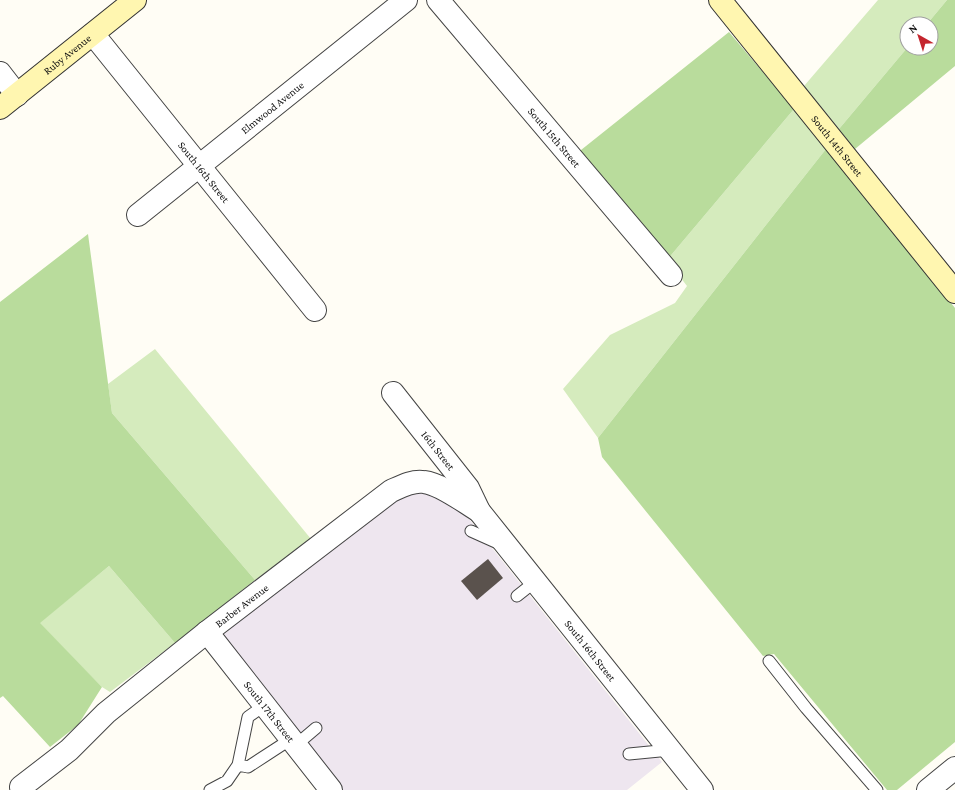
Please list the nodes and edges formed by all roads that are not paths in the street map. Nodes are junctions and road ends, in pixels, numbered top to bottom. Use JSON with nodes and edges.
{"nodes":[{"id":1,"x":135,"y":0,"type":"edge"},
{"id":2,"x":406,"y":0,"type":"edge"},
{"id":3,"x":438,"y":0,"type":"edge"},
{"id":4,"x":720,"y":0,"type":"edge"},
{"id":5,"x":93,"y":34,"type":"junction"},
{"id":6,"x":0,"y":74,"type":"edge"},
{"id":7,"x":8,"y":102,"type":"edge"},
{"id":8,"x":199,"y":164,"type":"junction"},
{"id":9,"x":138,"y":215,"type":"dead end"},
{"id":10,"x":670,"y":275,"type":"dead end"},
{"id":11,"x":955,"y":292,"type":"edge"},
{"id":12,"x":315,"y":310,"type":"dead end"},
{"id":13,"x":393,"y":393,"type":"dead end"},
{"id":14,"x":479,"y":511,"type":"junction"},
{"id":15,"x":471,"y":531,"type":"dead end"},
{"id":16,"x":509,"y":548,"type":"junction"},
{"id":17,"x":536,"y":581,"type":"junction"},
{"id":18,"x":517,"y":596,"type":"dead end"},
{"id":19,"x":207,"y":632,"type":"junction"},
{"id":20,"x":769,"y":661,"type":"dead end"},
{"id":21,"x":264,"y":705,"type":"junction"},
{"id":22,"x":316,"y":728,"type":"dead end"},
{"id":23,"x":293,"y":742,"type":"junction"},
{"id":24,"x":670,"y":750,"type":"junction"},
{"id":25,"x":629,"y":754,"type":"dead end"},
{"id":26,"x":238,"y":765,"type":"junction"},
{"id":27,"x":955,"y":768,"type":"edge"},
{"id":28,"x":21,"y":787,"type":"dead end"},
{"id":29,"x":210,"y":790,"type":"edge"},
{"id":30,"x":331,"y":790,"type":"edge"},
{"id":31,"x":702,"y":790,"type":"edge"},
{"id":32,"x":877,"y":790,"type":"edge"},
{"id":33,"x":928,"y":790,"type":"edge"}],
"edges":[{"from":1,"to":5,"type":"street","name":"Ruby Avenue"},
{"from":2,"to":8,"type":"street","name":"Elmwood Avenue"},
{"from":3,"to":10,"type":"street","name":"South 15th Street"},
{"from":4,"to":11,"type":"street","name":"South 14th Street"},
{"from":5,"to":7,"type":"street","name":"Ruby Avenue"},
{"from":5,"to":8,"type":"street","name":"South 16th Street"},
{"from":6,"to":7,"type":"street"},
{"from":8,"to":9,"type":"street","name":"Elmwood Avenue"},
{"from":8,"to":12,"type":"street","name":"South 16th Street"},
{"from":13,"to":14,"type":"street","name":"16th Street"},
{"from":14,"to":16,"type":"street","name":"South 16th Street"},
{"from":14,"to":19,"type":"street","name":"Barber Avenue"},
{"from":15,"to":16,"type":"lane"},
{"from":16,"to":17,"type":"street","name":"South 16th Street"},
{"from":17,"to":18,"type":"lane"},
{"from":17,"to":24,"type":"street","name":"South 16th Street"},
{"from":19,"to":21,"type":"street","name":"South 17th Street"},
{"from":19,"to":28,"type":"street","name":"Barber Avenue"},
{"from":20,"to":32,"type":"lane"},
{"from":21,"to":23,"type":"street","name":"South 17th Street"},
{"from":21,"to":26,"type":"lane"},
{"from":22,"to":23,"type":"lane"},
{"from":23,"to":26,"type":"lane"},
{"from":23,"to":30,"type":"street","name":"South 17th Street"},
{"from":24,"to":25,"type":"lane"},
{"from":24,"to":31,"type":"street","name":"South 16th Street"},
{"from":26,"to":29,"type":"lane"},
{"from":27,"to":33,"type":"street"}]}
